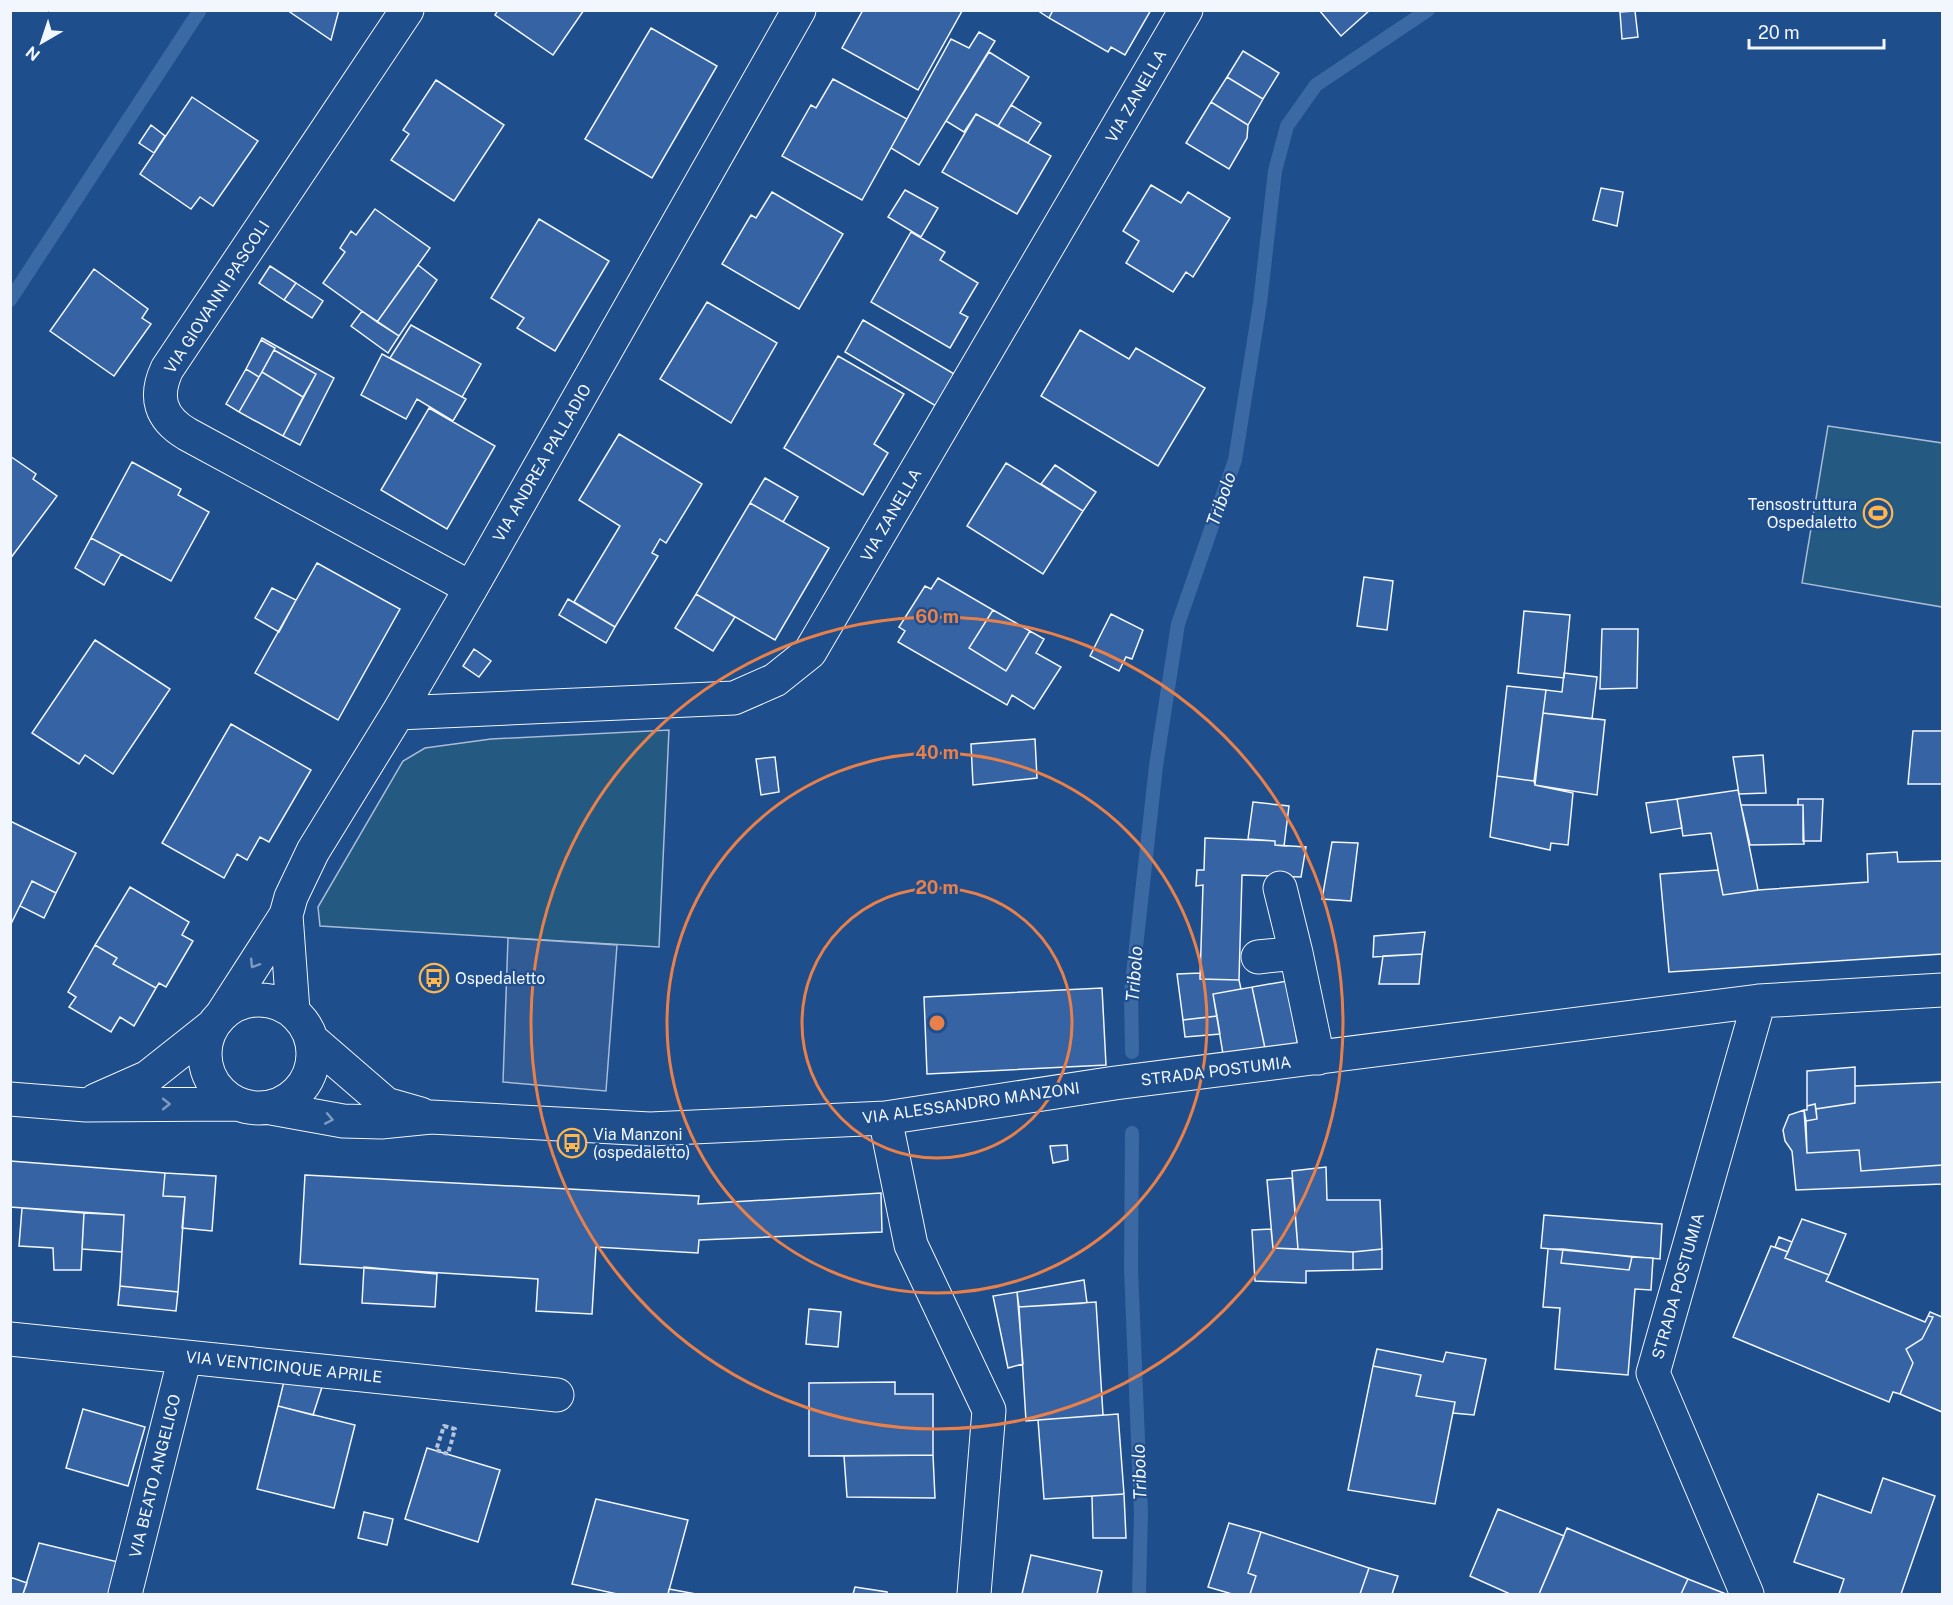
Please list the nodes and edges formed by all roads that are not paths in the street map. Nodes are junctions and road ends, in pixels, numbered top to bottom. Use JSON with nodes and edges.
{"nodes":[{"id":1,"x":407,"y":10,"type":"edge"},
{"id":2,"x":799,"y":10,"type":"edge"},
{"id":3,"x":1186,"y":10,"type":"edge"},
{"id":4,"x":471,"y":588,"type":"junction"},
{"id":5,"x":398,"y":713,"type":"junction"},
{"id":6,"x":1280,"y":888,"type":"dead end"},
{"id":7,"x":286,"y":915,"type":"junction"},
{"id":8,"x":1296,"y":953,"type":"junction"},
{"id":9,"x":1258,"y":957,"type":"dead end"},
{"id":10,"x":1942,"y":990,"type":"edge"},
{"id":11,"x":1759,"y":1001,"type":"junction"},
{"id":12,"x":293,"y":1011,"type":"junction"},
{"id":13,"x":217,"y":1020,"type":"junction"},
{"id":14,"x":312,"y":1040,"type":"junction"},
{"id":15,"x":1318,"y":1058,"type":"junction"},
{"id":16,"x":1115,"y":1083,"type":"joint"},
{"id":17,"x":10,"y":1100,"type":"edge"},
{"id":18,"x":237,"y":1104,"type":"junction"},
{"id":19,"x":86,"y":1105,"type":"junction"},
{"id":20,"x":271,"y":1108,"type":"junction"},
{"id":21,"x":431,"y":1117,"type":"junction"},
{"id":22,"x":885,"y":1118,"type":"junction"},
{"id":23,"x":10,"y":1339,"type":"edge"},
{"id":24,"x":185,"y":1357,"type":"junction"},
{"id":25,"x":557,"y":1395,"type":"dead end"},
{"id":26,"x":125,"y":1594,"type":"edge"},
{"id":27,"x":974,"y":1594,"type":"edge"},
{"id":28,"x":1747,"y":1594,"type":"edge"}],
"edges":[{"from":1,"to":4,"type":"street","name":"VIA GIOVANNI PASCOLI"},
{"from":2,"to":4,"type":"street","name":"VIA ANDREA PALLADIO"},
{"from":3,"to":5,"type":"street","name":"VIA ZANELLA"},
{"from":4,"to":5,"type":"street","name":"VIA ANDREA PALLADIO"},
{"from":5,"to":7,"type":"street","name":"VIA ANDREA PALLADIO"},
{"from":6,"to":8,"type":"street"},
{"from":7,"to":12,"type":"street","name":"VIA ANDREA PALLADIO"},
{"from":7,"to":13,"type":"street","name":"VIA ANDREA PALLADIO","one_way":true},
{"from":8,"to":9,"type":"street"},
{"from":8,"to":15,"type":"street"},
{"from":10,"to":11,"type":"street","name":"STRADA POSTUMIA"},
{"from":11,"to":15,"type":"street","name":"STRADA POSTUMIA"},
{"from":11,"to":28,"type":"street","name":"STRADA POSTUMIA"},
{"from":12,"to":13,"type":"street"},
{"from":12,"to":14,"type":"street"},
{"from":13,"to":18,"type":"street"},
{"from":13,"to":19,"type":"street"},
{"from":14,"to":20,"type":"street"},
{"from":14,"to":21,"type":"street","name":"VIA ALESSANDRO MANZONI"},
{"from":15,"to":16,"type":"street","name":"STRADA POSTUMIA"},
{"from":16,"to":22,"type":"street","name":"VIA ALESSANDRO MANZONI"},
{"from":17,"to":19,"type":"street"},
{"from":19,"to":18,"type":"street","one_way":true},
{"from":18,"to":20,"type":"street"},
{"from":20,"to":21,"type":"street","name":"VIA ALESSANDRO MANZONI","one_way":true},
{"from":21,"to":22,"type":"street","name":"VIA ALESSANDRO MANZONI"},
{"from":22,"to":27,"type":"street"},
{"from":23,"to":24,"type":"street","name":"VIA VENTICINQUE APRILE"},
{"from":24,"to":25,"type":"street","name":"VIA VENTICINQUE APRILE"},
{"from":24,"to":26,"type":"street","name":"VIA BEATO ANGELICO"}]}
